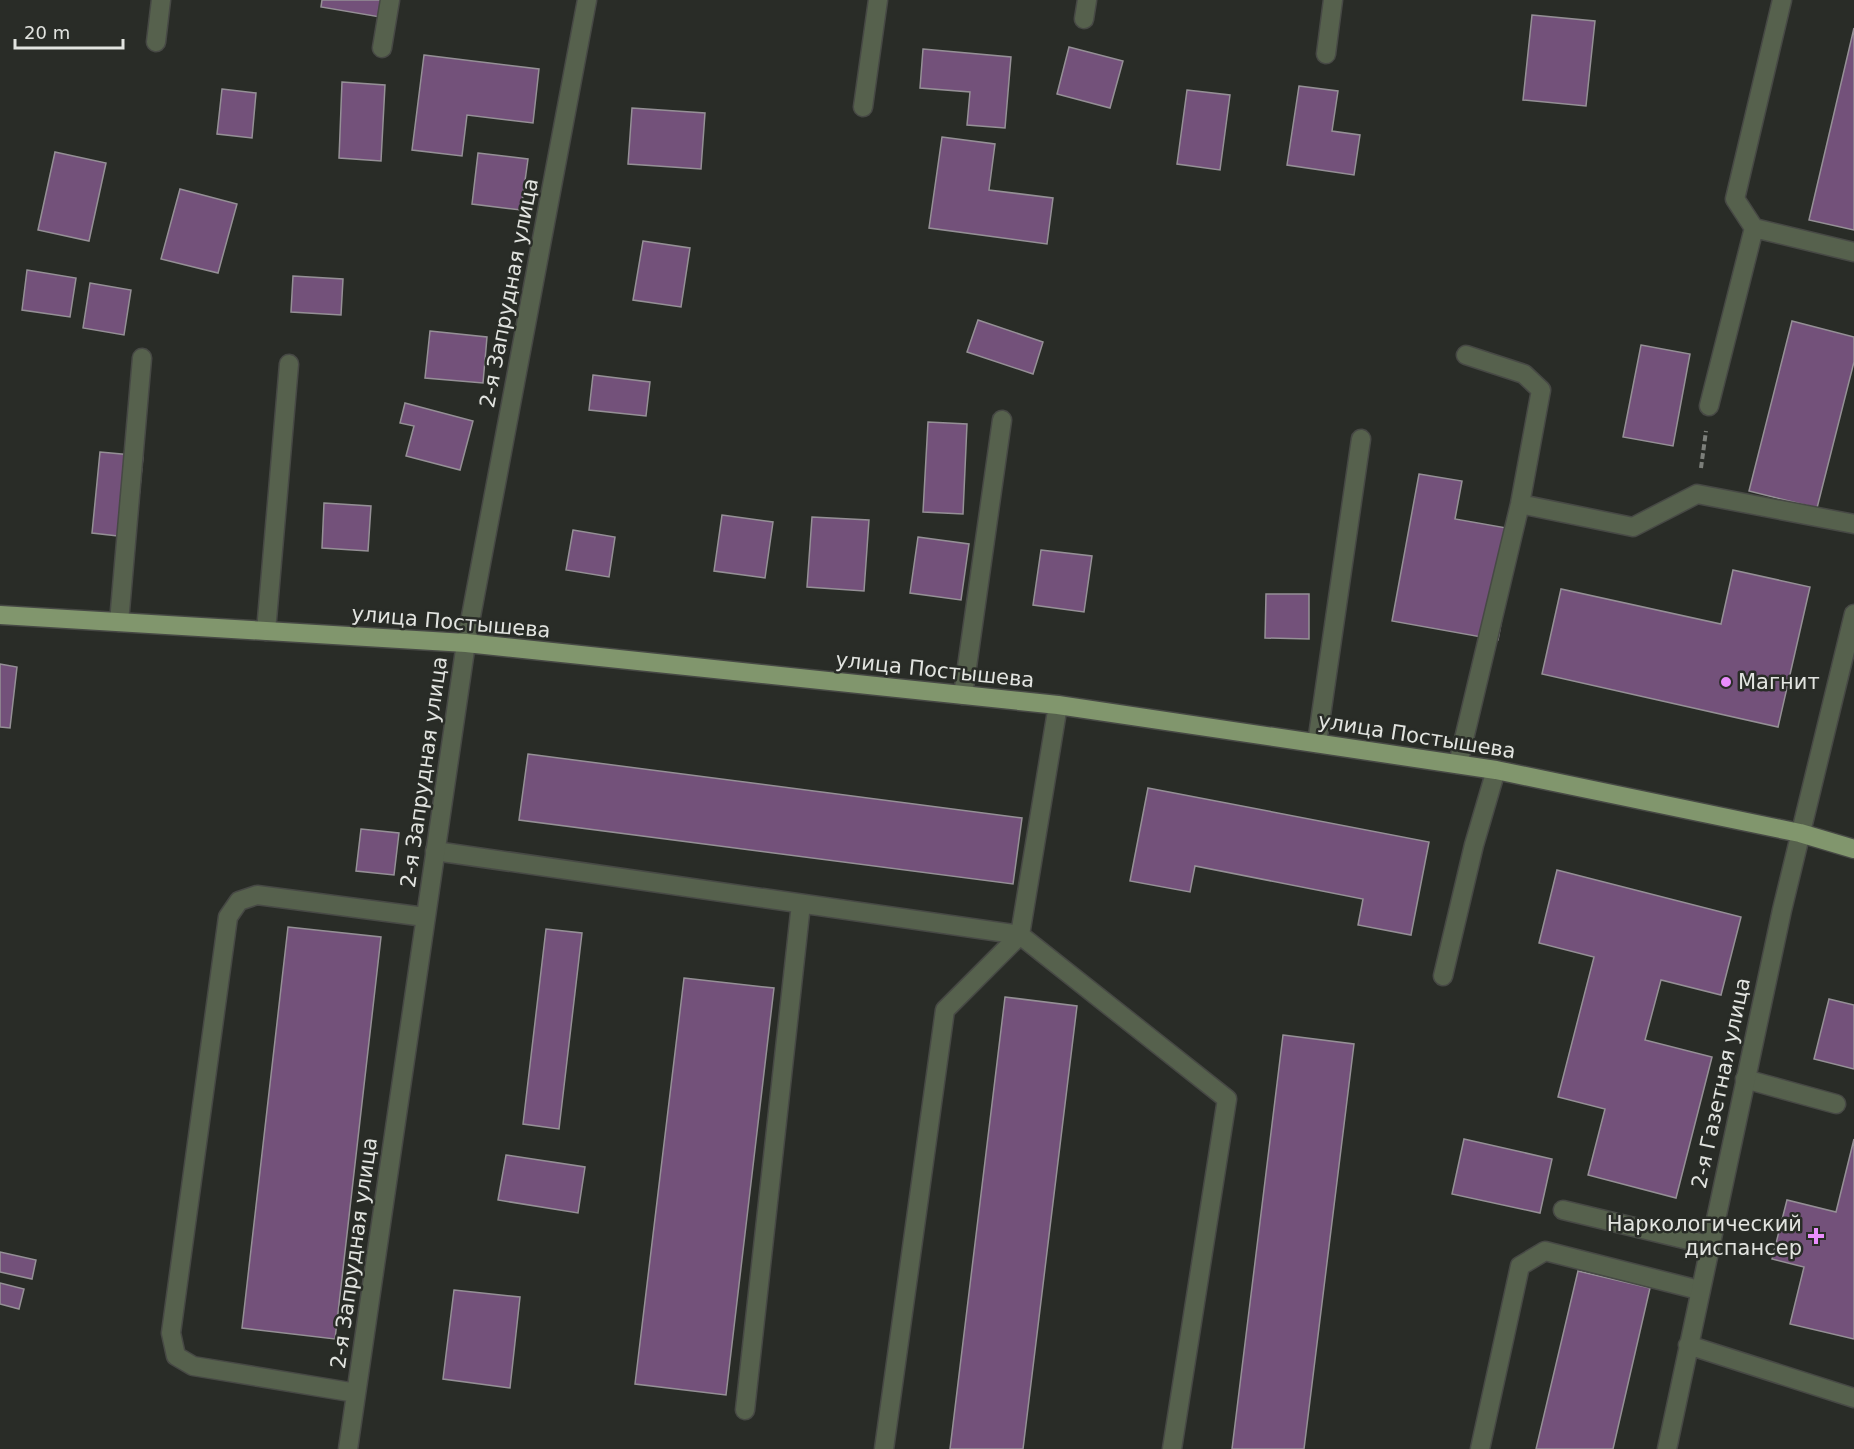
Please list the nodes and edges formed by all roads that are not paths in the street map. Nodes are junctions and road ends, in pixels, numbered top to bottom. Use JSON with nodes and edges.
{"nodes":[{"id":1,"x":161,"y":0,"type":"edge"},
{"id":2,"x":390,"y":0,"type":"edge"},
{"id":3,"x":587,"y":0,"type":"edge"},
{"id":4,"x":878,"y":0,"type":"edge"},
{"id":5,"x":1087,"y":0,"type":"edge"},
{"id":6,"x":1333,"y":0,"type":"edge"},
{"id":7,"x":1782,"y":0,"type":"edge"},
{"id":8,"x":1084,"y":19,"type":"dead end"},
{"id":9,"x":156,"y":42,"type":"dead end"},
{"id":10,"x":382,"y":48,"type":"dead end"},
{"id":11,"x":1326,"y":54,"type":"dead end"},
{"id":12,"x":863,"y":107,"type":"dead end"},
{"id":13,"x":1754,"y":228,"type":"junction"},
{"id":14,"x":1854,"y":252,"type":"edge"},
{"id":15,"x":1466,"y":355,"type":"dead end"},
{"id":16,"x":142,"y":358,"type":"dead end"},
{"id":17,"x":289,"y":364,"type":"dead end"},
{"id":18,"x":1709,"y":406,"type":"road end"},
{"id":19,"x":1002,"y":420,"type":"dead end"},
{"id":20,"x":1361,"y":439,"type":"dead end"},
{"id":21,"x":1520,"y":504,"type":"junction"},
{"id":22,"x":1854,"y":524,"type":"edge"},
{"id":23,"x":1854,"y":614,"type":"edge"},
{"id":24,"x":0,"y":615,"type":"edge"},
{"id":25,"x":119,"y":622,"type":"junction"},
{"id":26,"x":266,"y":631,"type":"junction"},
{"id":27,"x":466,"y":643,"type":"junction"},
{"id":28,"x":963,"y":695,"type":"junction"},
{"id":29,"x":1058,"y":705,"type":"junction"},
{"id":30,"x":1317,"y":743,"type":"junction"},
{"id":31,"x":1458,"y":764,"type":"junction"},
{"id":32,"x":1496,"y":770,"type":"junction"},
{"id":33,"x":1800,"y":833,"type":"junction"},
{"id":34,"x":1854,"y":849,"type":"edge"},
{"id":35,"x":435,"y":850,"type":"junction"},
{"id":36,"x":801,"y":904,"type":"junction"},
{"id":37,"x":425,"y":917,"type":"junction"},
{"id":38,"x":1020,"y":935,"type":"junction"},
{"id":39,"x":1443,"y":976,"type":"dead end"},
{"id":40,"x":1745,"y":1079,"type":"junction"},
{"id":41,"x":1836,"y":1104,"type":"dead end"},
{"id":42,"x":1563,"y":1210,"type":"dead end"},
{"id":43,"x":1709,"y":1245,"type":"junction"},
{"id":44,"x":1700,"y":1290,"type":"junction"},
{"id":45,"x":1688,"y":1345,"type":"junction"},
{"id":46,"x":356,"y":1393,"type":"junction"},
{"id":47,"x":1854,"y":1398,"type":"edge"},
{"id":48,"x":745,"y":1410,"type":"dead end"},
{"id":49,"x":348,"y":1449,"type":"edge"},
{"id":50,"x":884,"y":1449,"type":"edge"},
{"id":51,"x":1172,"y":1449,"type":"edge"},
{"id":52,"x":1480,"y":1449,"type":"edge"},
{"id":53,"x":1667,"y":1449,"type":"edge"}],
"edges":[{"from":1,"to":9,"type":"street"},
{"from":2,"to":10,"type":"street"},
{"from":3,"to":27,"type":"street","name":"2-я Запрудная улица"},
{"from":4,"to":12,"type":"street"},
{"from":5,"to":8,"type":"street"},
{"from":6,"to":11,"type":"street"},
{"from":7,"to":13,"type":"street"},
{"from":13,"to":14,"type":"street"},
{"from":13,"to":18,"type":"street"},
{"from":15,"to":21,"type":"street"},
{"from":16,"to":25,"type":"street"},
{"from":17,"to":26,"type":"street"},
{"from":19,"to":28,"type":"street"},
{"from":20,"to":30,"type":"street"},
{"from":21,"to":22,"type":"street"},
{"from":21,"to":31,"type":"street"},
{"from":23,"to":33,"type":"street","name":"2-я Газетная улица"},
{"from":24,"to":25,"type":"main road","name":"улица Постышева"},
{"from":25,"to":26,"type":"main road","name":"улица Постышева"},
{"from":26,"to":27,"type":"main road","name":"улица Постышева"},
{"from":27,"to":28,"type":"main road","name":"улица Постышева"},
{"from":27,"to":35,"type":"street","name":"2-я Запрудная улица"},
{"from":28,"to":29,"type":"main road","name":"улица Постышева"},
{"from":29,"to":30,"type":"main road","name":"улица Постышева"},
{"from":29,"to":38,"type":"street"},
{"from":30,"to":31,"type":"main road","name":"улица Постышева"},
{"from":31,"to":32,"type":"main road","name":"улица Постышева"},
{"from":32,"to":33,"type":"main road","name":"улица Постышева"},
{"from":32,"to":39,"type":"street"},
{"from":33,"to":34,"type":"main road","name":"улица Постышева"},
{"from":33,"to":40,"type":"street","name":"2-я Газетная улица"},
{"from":35,"to":36,"type":"street"},
{"from":35,"to":37,"type":"street","name":"2-я Запрудная улица"},
{"from":36,"to":38,"type":"street"},
{"from":36,"to":48,"type":"street"},
{"from":37,"to":46,"type":"street","name":"2-я Запрудная улица"},
{"from":37,"to":46,"type":"street"},
{"from":38,"to":50,"type":"street"},
{"from":38,"to":51,"type":"street"},
{"from":40,"to":41,"type":"street"},
{"from":40,"to":43,"type":"street","name":"2-я Газетная улица"},
{"from":42,"to":43,"type":"street"},
{"from":43,"to":44,"type":"street","name":"2-я Газетная улица"},
{"from":44,"to":45,"type":"street","name":"2-я Газетная улица"},
{"from":44,"to":52,"type":"street"},
{"from":45,"to":47,"type":"street"},
{"from":45,"to":53,"type":"street","name":"2-я Газетная улица"},
{"from":46,"to":49,"type":"street","name":"2-я Запрудная улица"}]}
